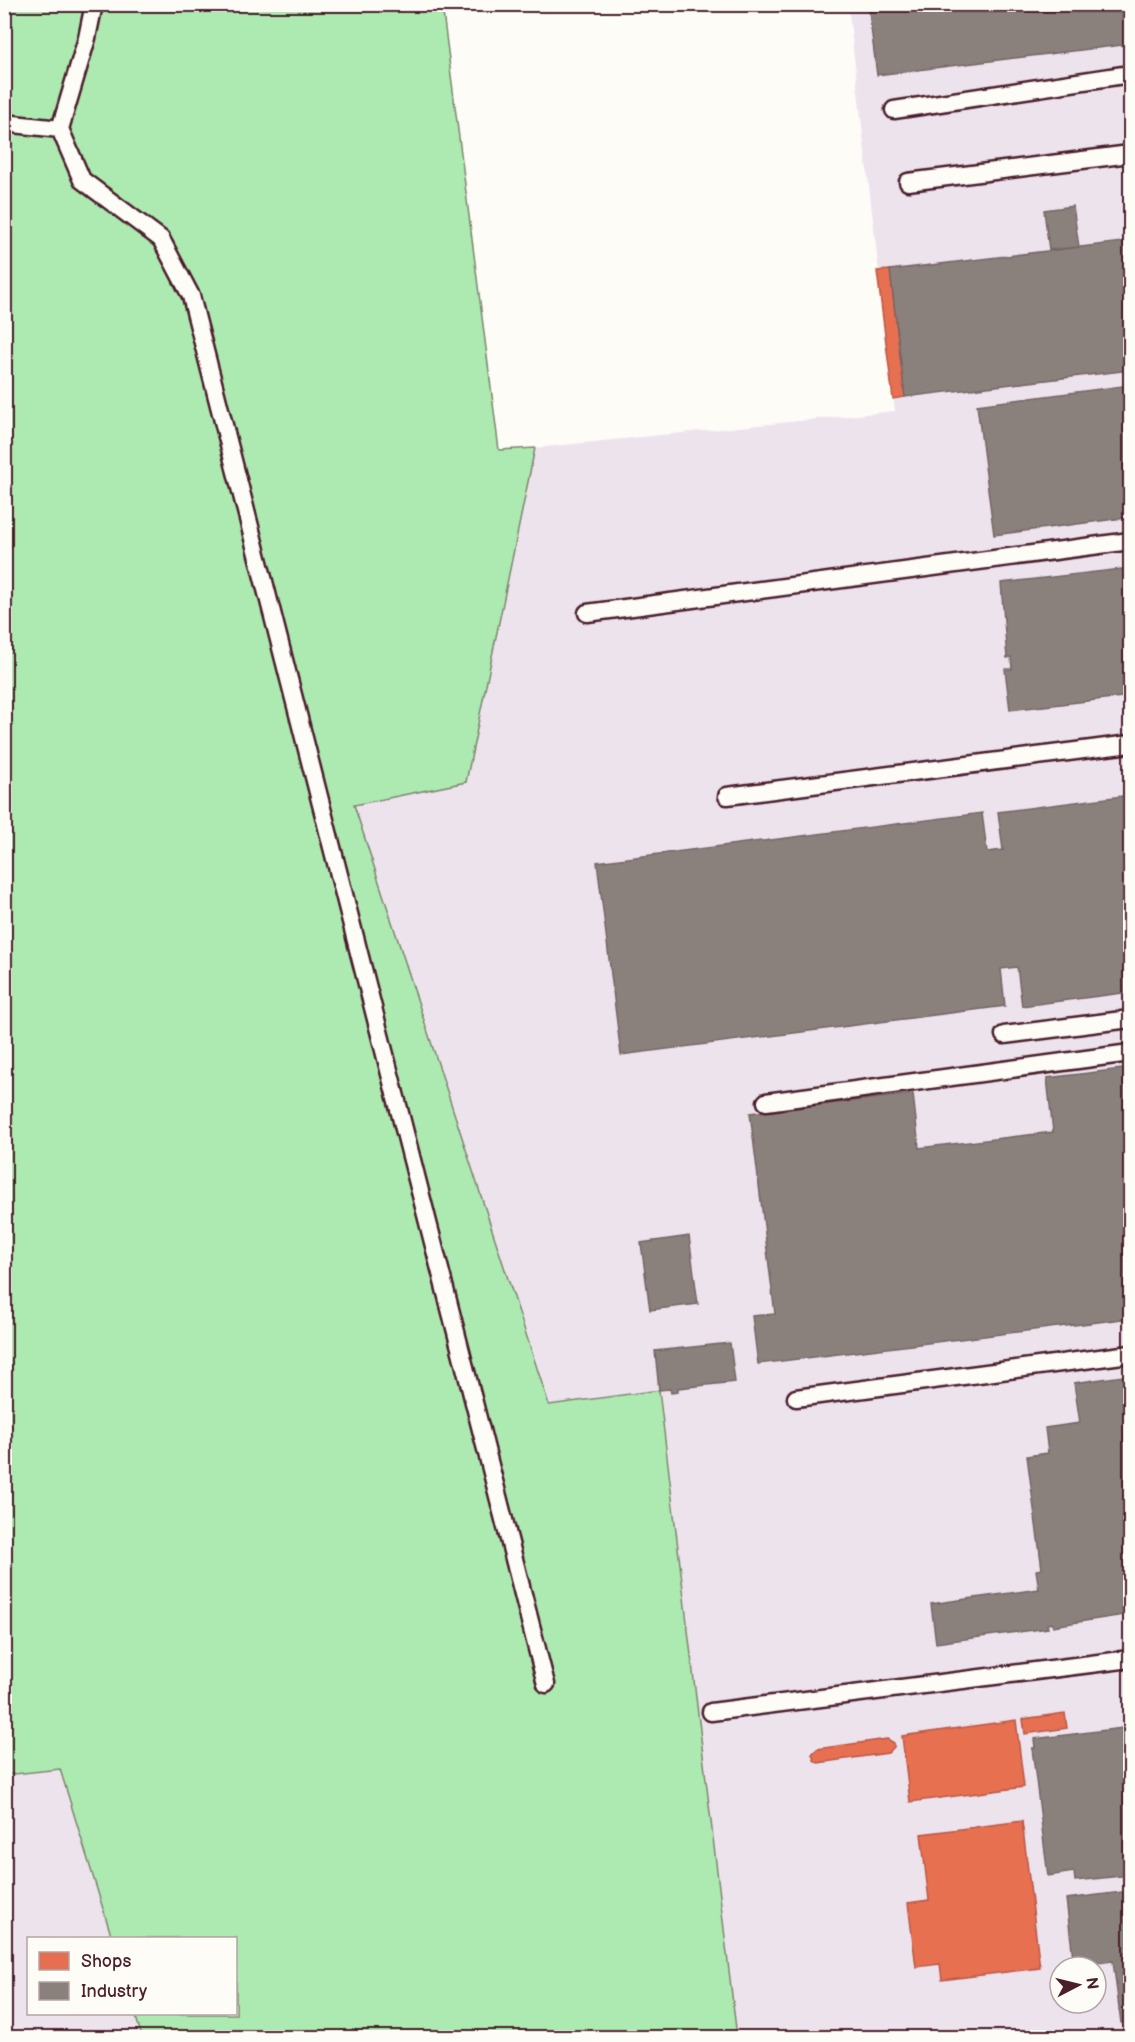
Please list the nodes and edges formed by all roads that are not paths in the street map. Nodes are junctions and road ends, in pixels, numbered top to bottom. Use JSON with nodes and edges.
{"nodes":[{"id":1,"x":94,"y":4,"type":"edge"},
{"id":2,"x":1131,"y":74,"type":"edge"},
{"id":3,"x":894,"y":110,"type":"dead end"},
{"id":4,"x":4,"y":123,"type":"edge"},
{"id":5,"x":60,"y":129,"type":"junction"},
{"id":6,"x":1131,"y":154,"type":"edge"},
{"id":7,"x":908,"y":182,"type":"dead end"},
{"id":8,"x":1131,"y":541,"type":"edge"},
{"id":9,"x":587,"y":613,"type":"dead end"},
{"id":10,"x":1131,"y":744,"type":"edge"},
{"id":11,"x":727,"y":796,"type":"dead end"},
{"id":12,"x":1131,"y":1019,"type":"edge"},
{"id":13,"x":1004,"y":1035,"type":"dead end"},
{"id":14,"x":1131,"y":1053,"type":"edge"},
{"id":15,"x":766,"y":1102,"type":"dead end"},
{"id":16,"x":1131,"y":1354,"type":"edge"},
{"id":17,"x":796,"y":1398,"type":"dead end"},
{"id":18,"x":1131,"y":1659,"type":"edge"},
{"id":19,"x":546,"y":1684,"type":"dead end"},
{"id":20,"x":711,"y":1712,"type":"dead end"}],
"edges":[{"from":1,"to":5,"type":"lane"},
{"from":2,"to":3,"type":"lane"},
{"from":4,"to":5,"type":"lane"},
{"from":5,"to":19,"type":"lane"},
{"from":6,"to":7,"type":"lane"},
{"from":8,"to":9,"type":"lane"},
{"from":10,"to":11,"type":"lane"},
{"from":12,"to":13,"type":"lane"},
{"from":14,"to":15,"type":"lane"},
{"from":16,"to":17,"type":"lane"},
{"from":18,"to":20,"type":"lane"}]}
